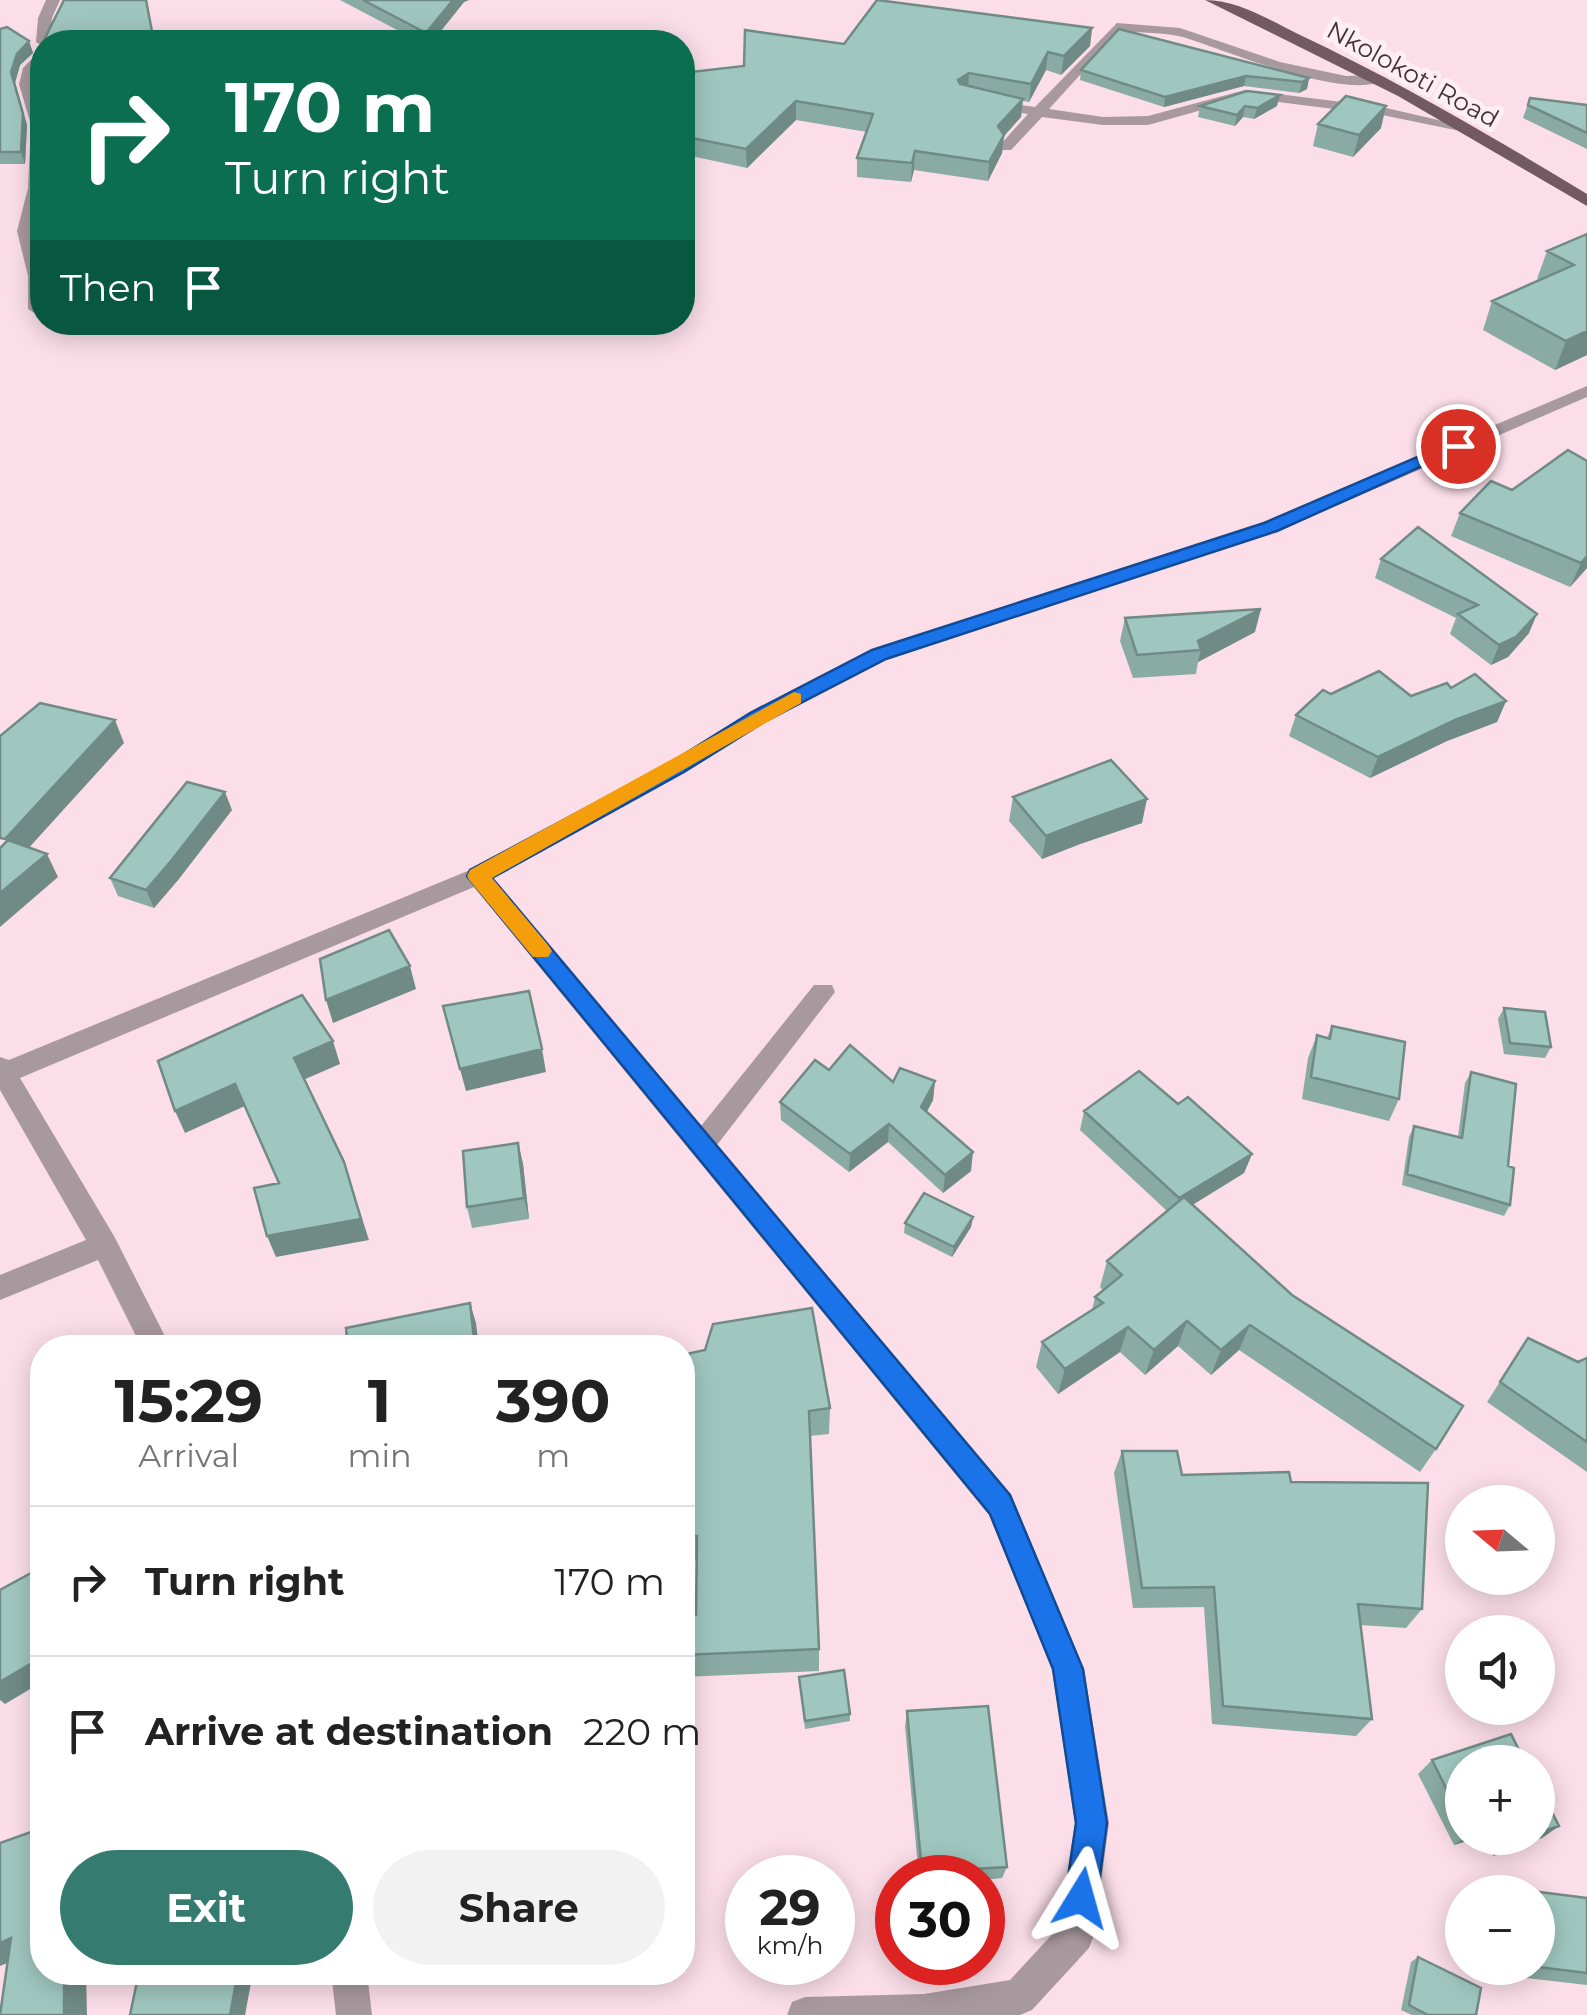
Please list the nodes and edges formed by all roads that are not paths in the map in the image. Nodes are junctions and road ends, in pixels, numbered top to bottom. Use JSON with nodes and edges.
{"nodes":[{"id":1,"x":54,"y":0,"type":"edge"},
{"id":2,"x":1212,"y":0,"type":"edge"},
{"id":3,"x":45,"y":30,"type":"edge"},
{"id":4,"x":30,"y":68,"type":"edge"},
{"id":5,"x":1379,"y":79,"type":"junction"},
{"id":6,"x":30,"y":97,"type":"edge"},
{"id":7,"x":967,"y":98,"type":"edge"},
{"id":8,"x":1040,"y":112,"type":"junction"},
{"id":9,"x":1470,"y":129,"type":"junction"},
{"id":10,"x":1006,"y":147,"type":"edge"},
{"id":11,"x":1587,"y":201,"type":"edge"},
{"id":12,"x":30,"y":212,"type":"edge"},
{"id":13,"x":30,"y":252,"type":"edge"},
{"id":14,"x":1587,"y":392,"type":"edge"},
{"id":15,"x":478,"y":876,"type":"junction"},
{"id":16,"x":823,"y":992,"type":"dead end"},
{"id":17,"x":2,"y":1070,"type":"edge"},
{"id":18,"x":701,"y":1145,"type":"junction"},
{"id":19,"x":104,"y":1245,"type":"junction"},
{"id":20,"x":0,"y":1288,"type":"edge"},
{"id":21,"x":150,"y":1335,"type":"edge"},
{"id":22,"x":351,"y":1985,"type":"edge"},
{"id":23,"x":354,"y":2015,"type":"edge"},
{"id":24,"x":804,"y":2015,"type":"edge"}],
"edges":[{"from":1,"to":3,"type":"street"},
{"from":2,"to":5,"type":"main road","name":"Nkolokoti Road"},
{"from":4,"to":6,"type":"street"},
{"from":5,"to":8,"type":"street"},
{"from":5,"to":9,"type":"main road","name":"Nkolokoti Road"},
{"from":7,"to":8,"type":"street"},
{"from":8,"to":9,"type":"street"},
{"from":8,"to":10,"type":"street"},
{"from":9,"to":11,"type":"main road","name":"Nkolokoti Road"},
{"from":12,"to":13,"type":"street"},
{"from":14,"to":15,"type":"street"},
{"from":15,"to":17,"type":"street"},
{"from":15,"to":18,"type":"street"},
{"from":16,"to":18,"type":"street"},
{"from":17,"to":19,"type":"street"},
{"from":18,"to":24,"type":"street"},
{"from":19,"to":20,"type":"street"},
{"from":19,"to":21,"type":"street"},
{"from":22,"to":23,"type":"street"}]}
